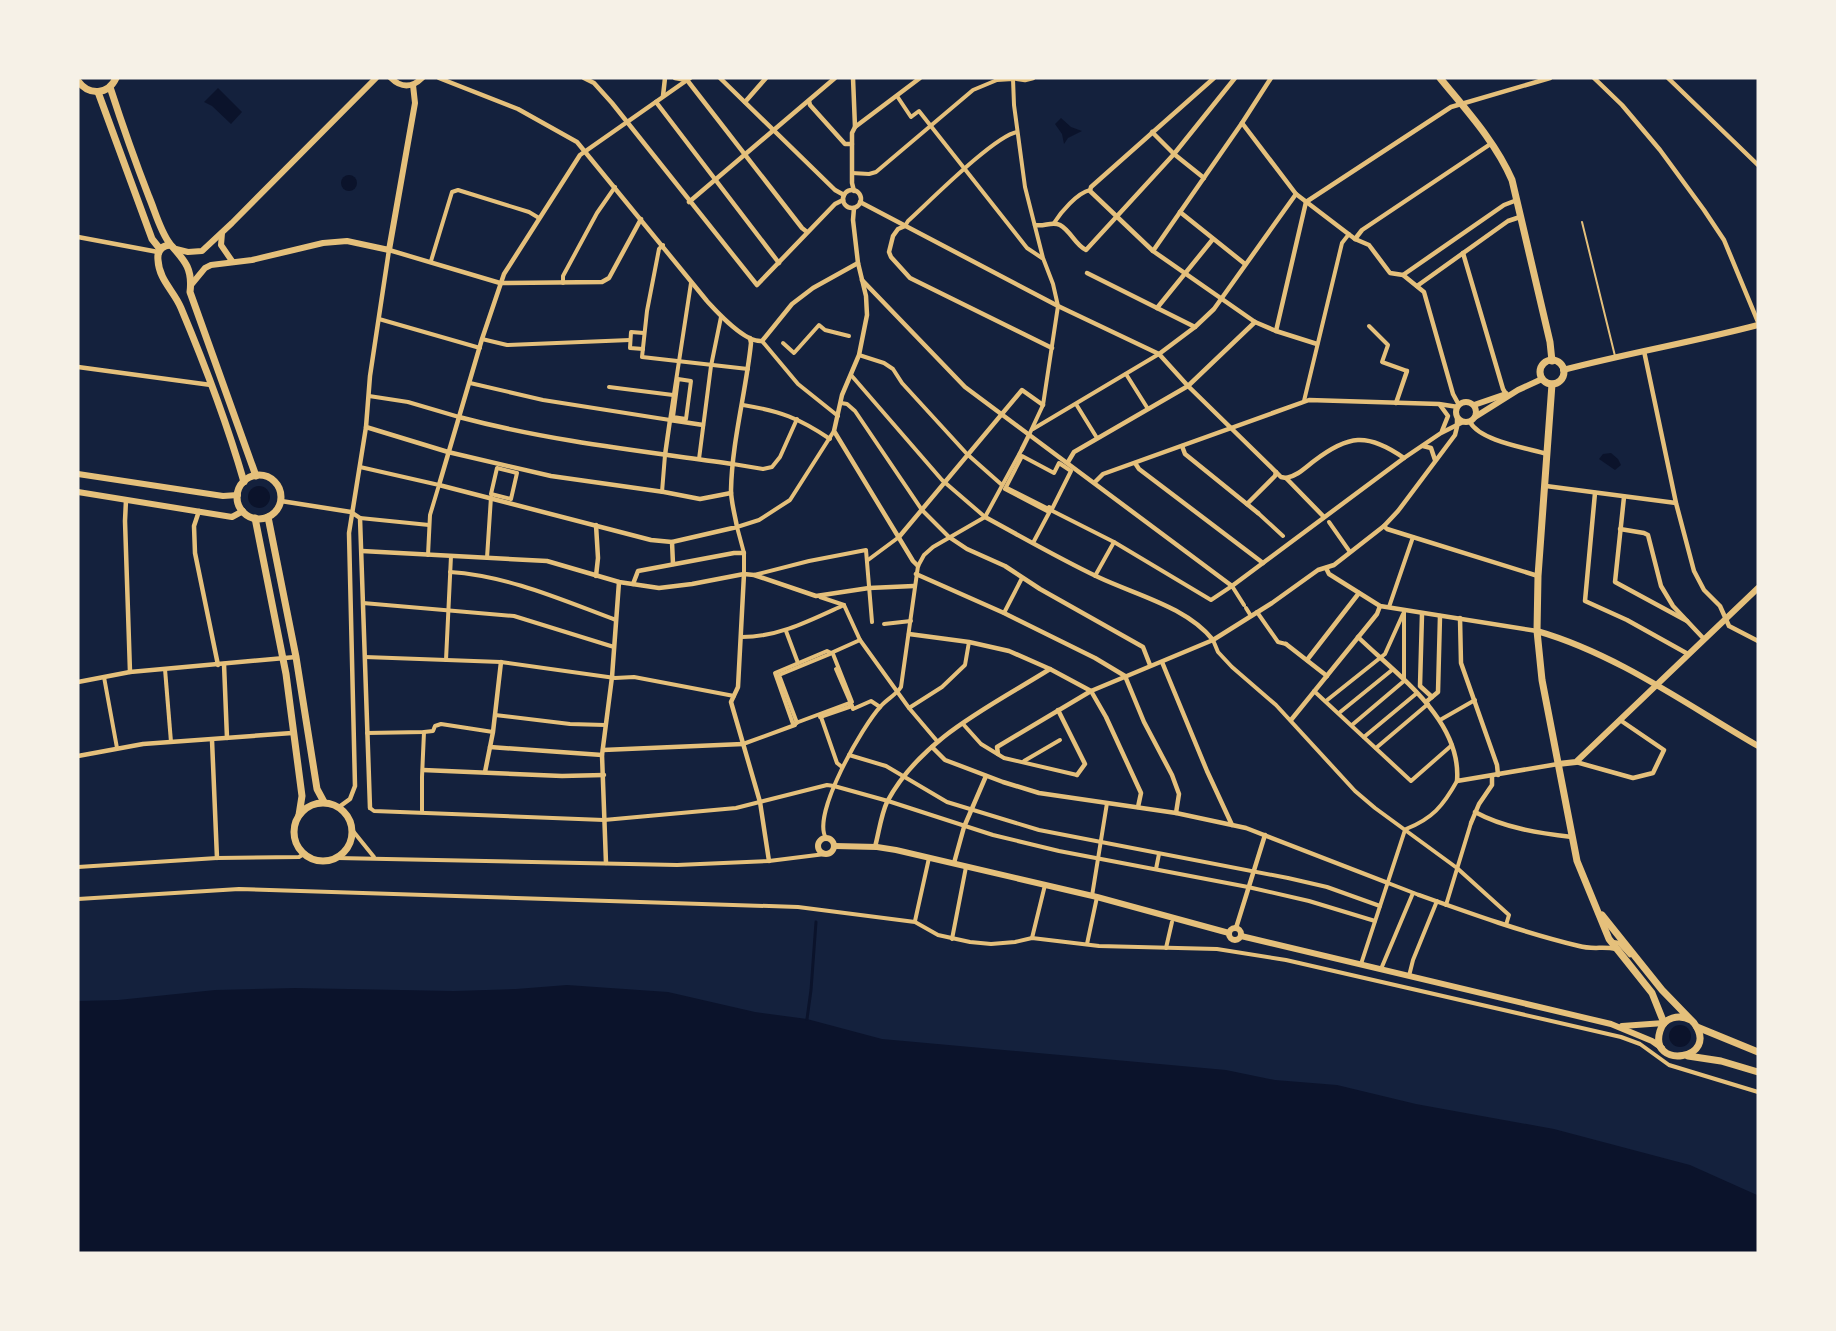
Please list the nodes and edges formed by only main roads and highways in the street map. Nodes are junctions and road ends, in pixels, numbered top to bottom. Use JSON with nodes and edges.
{"nodes":[{"id":1,"x":116,"y":78,"type":"edge"},
{"id":2,"x":1440,"y":78,"type":"edge"},
{"id":3,"x":78,"y":81,"type":"edge"},
{"id":4,"x":110,"y":87,"type":"junction"},
{"id":5,"x":98,"y":92,"type":"junction"},
{"id":6,"x":173,"y":247,"type":"junction"},
{"id":7,"x":159,"y":250,"type":"junction"},
{"id":8,"x":190,"y":289,"type":"junction"},
{"id":9,"x":177,"y":296,"type":"junction"},
{"id":10,"x":1552,"y":361,"type":"junction"},
{"id":11,"x":1552,"y":384,"type":"junction"},
{"id":12,"x":256,"y":476,"type":"junction"},
{"id":13,"x":244,"y":482,"type":"junction"},
{"id":14,"x":268,"y":517,"type":"junction"},
{"id":15,"x":255,"y":518,"type":"junction"},
{"id":16,"x":324,"y":802,"type":"junction"},
{"id":17,"x":299,"y":814,"type":"junction"},
{"id":18,"x":1599,"y":910,"type":"junction"},
{"id":19,"x":1691,"y":1020,"type":"junction"},
{"id":20,"x":1664,"y":1023,"type":"junction"},
{"id":21,"x":1697,"y":1027,"type":"junction"},
{"id":22,"x":1758,"y":1052,"type":"edge"},
{"id":23,"x":1688,"y":1056,"type":"junction"},
{"id":24,"x":1758,"y":1072,"type":"edge"}],
"edges":[{"from":1,"to":4,"type":"main road"},
{"from":2,"to":10,"type":"main road"},
{"from":3,"to":5,"type":"main road"},
{"from":4,"to":5,"type":"main road"},
{"from":4,"to":6,"type":"main road"},
{"from":5,"to":7,"type":"main road"},
{"from":6,"to":7,"type":"main road"},
{"from":6,"to":8,"type":"main road"},
{"from":7,"to":9,"type":"main road"},
{"from":8,"to":9,"type":"main road"},
{"from":8,"to":12,"type":"main road"},
{"from":9,"to":13,"type":"main road"},
{"from":10,"to":11,"type":"main road"},
{"from":10,"to":11,"type":"main road"},
{"from":11,"to":18,"type":"main road"},
{"from":12,"to":13,"type":"main road"},
{"from":12,"to":14,"type":"main road"},
{"from":13,"to":15,"type":"main road"},
{"from":14,"to":15,"type":"main road"},
{"from":14,"to":16,"type":"main road"},
{"from":15,"to":17,"type":"main road"},
{"from":16,"to":17,"type":"main road"},
{"from":16,"to":17,"type":"main road"},
{"from":18,"to":19,"type":"main road"},
{"from":18,"to":20,"type":"main road"},
{"from":19,"to":20,"type":"main road"},
{"from":19,"to":21,"type":"main road"},
{"from":20,"to":23,"type":"main road"},
{"from":21,"to":22,"type":"main road"},
{"from":21,"to":23,"type":"main road"},
{"from":23,"to":24,"type":"main road"}]}
